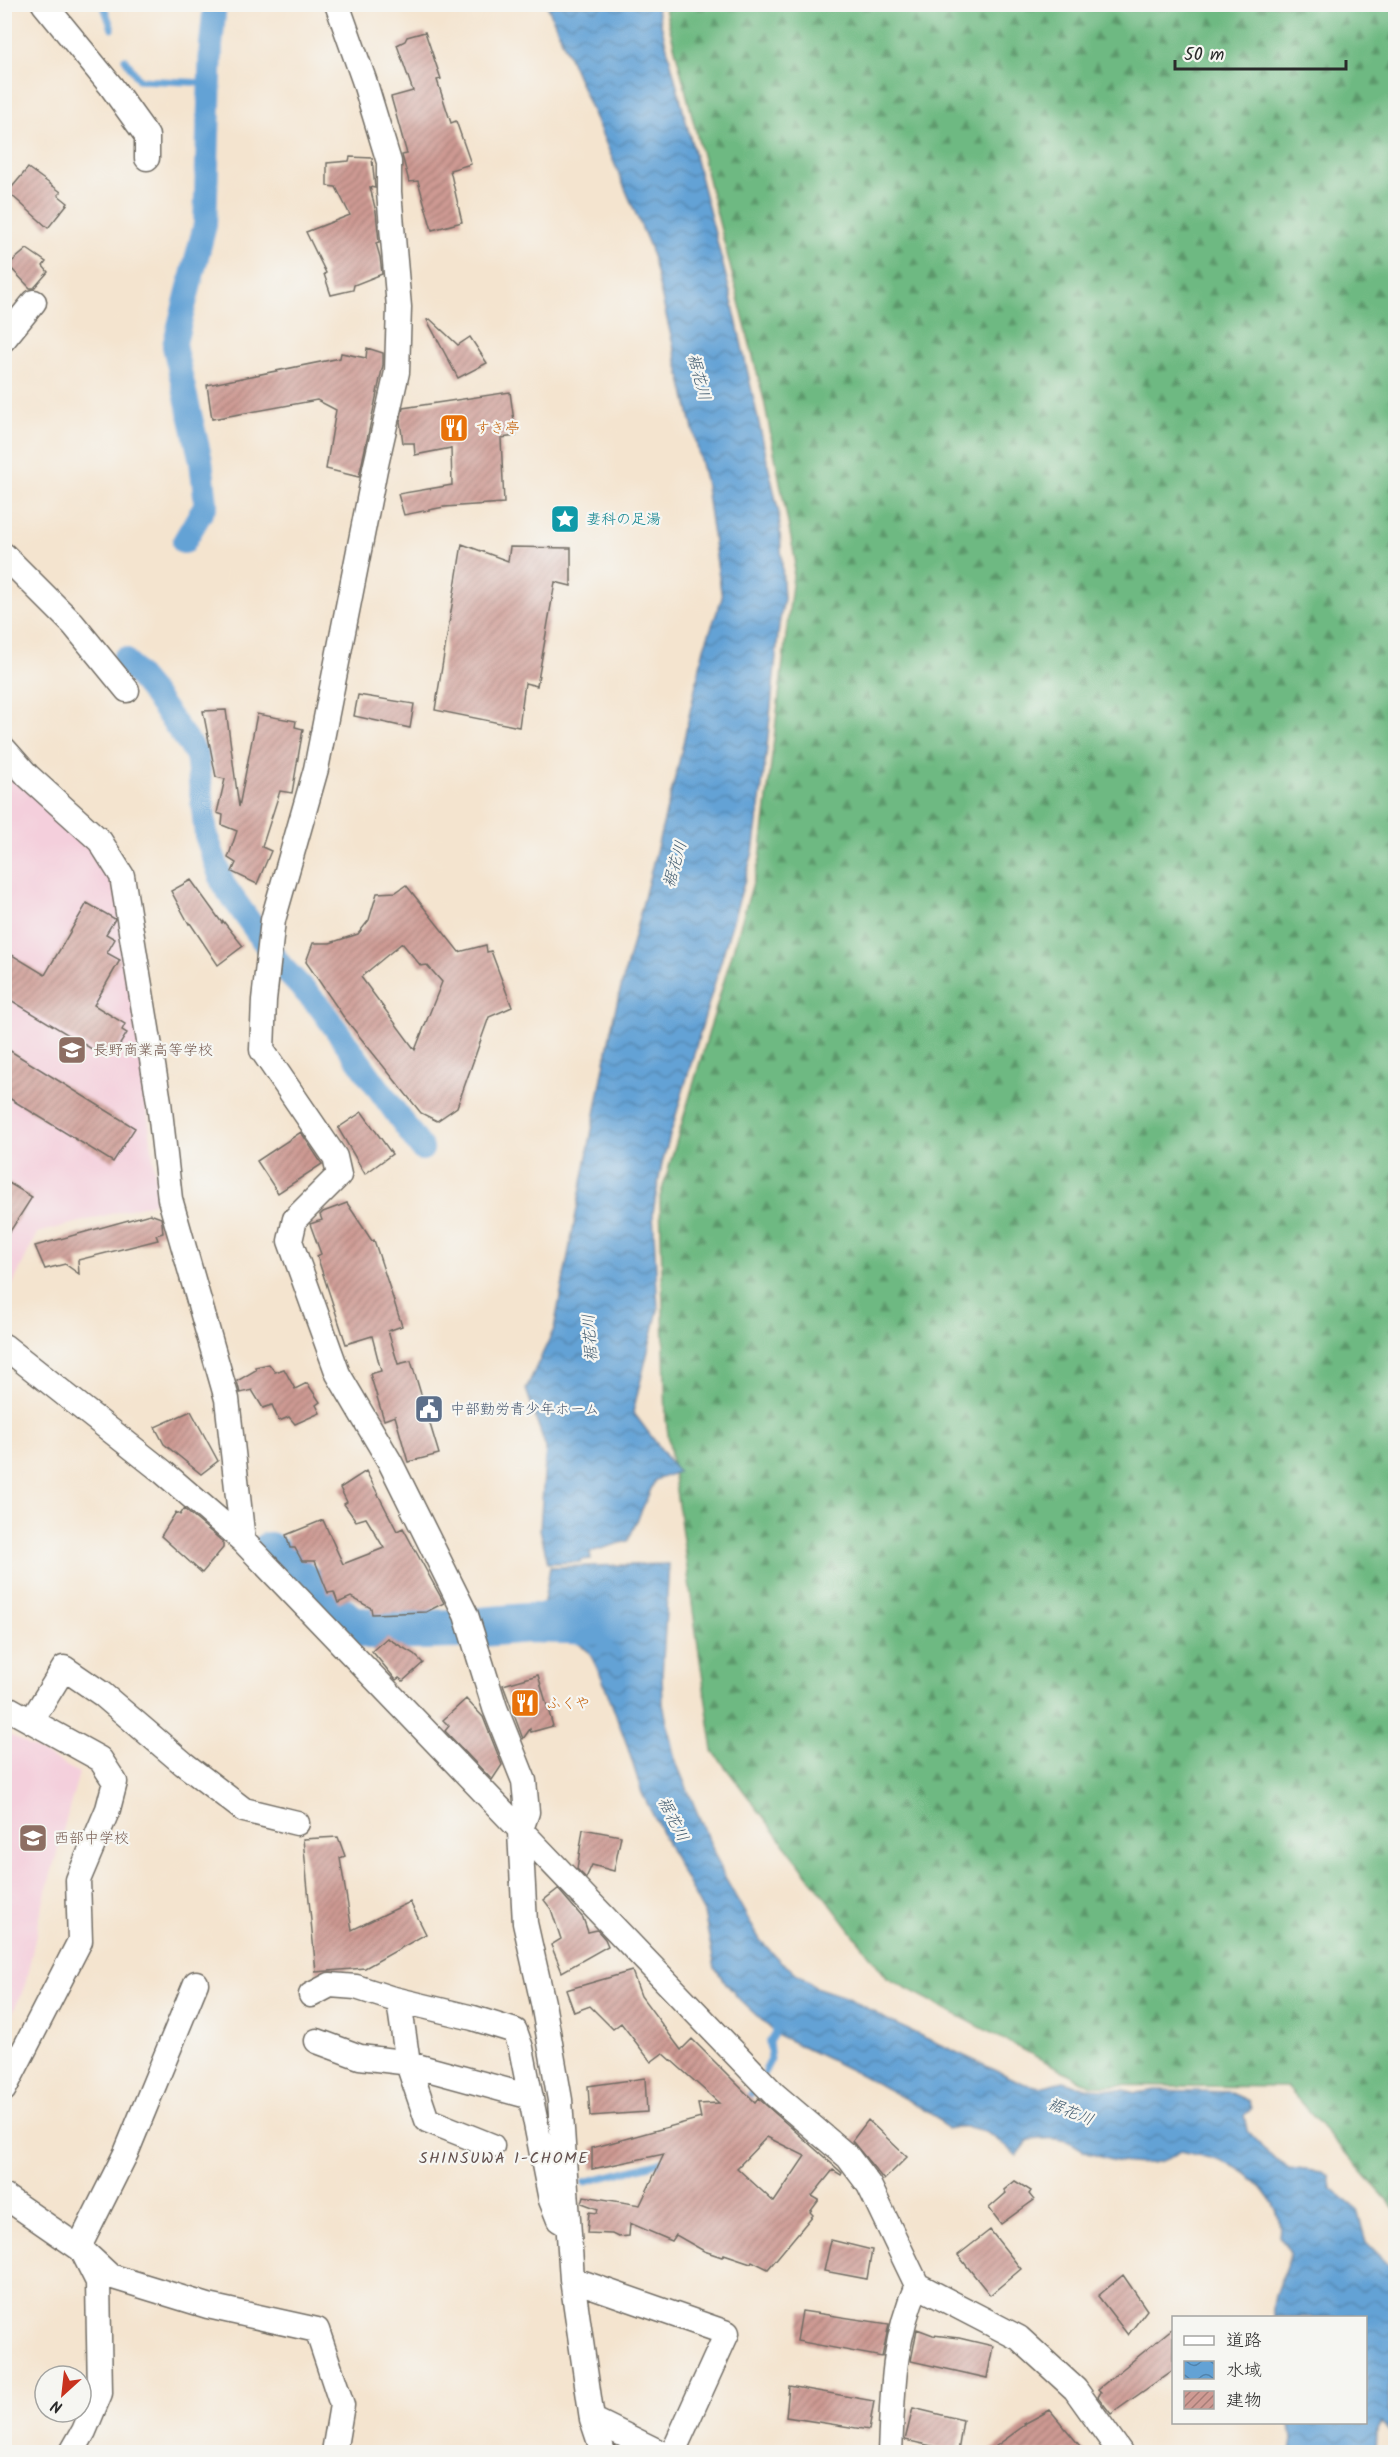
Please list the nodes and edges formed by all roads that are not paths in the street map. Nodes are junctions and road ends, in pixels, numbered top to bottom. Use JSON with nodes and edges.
{"nodes":[{"id":1,"x":44,"y":4,"type":"edge"},
{"id":2,"x":337,"y":4,"type":"edge"},
{"id":3,"x":147,"y":158,"type":"dead end"},
{"id":4,"x":34,"y":302,"type":"dead end"},
{"id":5,"x":4,"y":339,"type":"edge"},
{"id":6,"x":4,"y":555,"type":"edge"},
{"id":7,"x":127,"y":690,"type":"dead end"},
{"id":8,"x":4,"y":749,"type":"edge"},
{"id":9,"x":4,"y":1346,"type":"edge"},
{"id":10,"x":243,"y":1541,"type":"junction"},
{"id":11,"x":4,"y":1706,"type":"edge"},
{"id":12,"x":32,"y":1720,"type":"junction"},
{"id":13,"x":297,"y":1823,"type":"dead end"},
{"id":14,"x":520,"y":1832,"type":"junction"},
{"id":15,"x":196,"y":1983,"type":"dead end"},
{"id":16,"x":311,"y":1995,"type":"dead end"},
{"id":17,"x":399,"y":2001,"type":"junction"},
{"id":18,"x":317,"y":2041,"type":"dead end"},
{"id":19,"x":408,"y":2064,"type":"junction"},
{"id":20,"x":4,"y":2089,"type":"edge"},
{"id":21,"x":531,"y":2097,"type":"junction"},
{"id":22,"x":492,"y":2146,"type":"dead end"},
{"id":23,"x":4,"y":2196,"type":"edge"},
{"id":24,"x":569,"y":2225,"type":"junction"},
{"id":25,"x":82,"y":2250,"type":"junction"},
{"id":26,"x":572,"y":2279,"type":"junction"},
{"id":27,"x":917,"y":2284,"type":"junction"},
{"id":28,"x":592,"y":2419,"type":"junction"},
{"id":29,"x":72,"y":2452,"type":"edge"},
{"id":30,"x":334,"y":2452,"type":"edge"},
{"id":31,"x":603,"y":2452,"type":"edge"},
{"id":32,"x":659,"y":2452,"type":"edge"},
{"id":33,"x":673,"y":2452,"type":"edge"},
{"id":34,"x":890,"y":2452,"type":"edge"},
{"id":35,"x":1120,"y":2452,"type":"edge"}],
"edges":[{"from":1,"to":3,"type":"street"},
{"from":2,"to":14,"type":"street"},
{"from":4,"to":5,"type":"street"},
{"from":6,"to":7,"type":"street"},
{"from":8,"to":10,"type":"street"},
{"from":9,"to":10,"type":"street"},
{"from":10,"to":14,"type":"street"},
{"from":11,"to":12,"type":"street"},
{"from":12,"to":13,"type":"street"},
{"from":12,"to":20,"type":"street"},
{"from":14,"to":24,"type":"street"},
{"from":14,"to":27,"type":"street"},
{"from":15,"to":25,"type":"street"},
{"from":16,"to":17,"type":"street"},
{"from":17,"to":19,"type":"street"},
{"from":17,"to":21,"type":"street"},
{"from":18,"to":19,"type":"street"},
{"from":19,"to":21,"type":"street"},
{"from":19,"to":22,"type":"street"},
{"from":21,"to":24,"type":"street"},
{"from":23,"to":25,"type":"street"},
{"from":24,"to":26,"type":"street"},
{"from":25,"to":29,"type":"street"},
{"from":25,"to":30,"type":"street"},
{"from":26,"to":28,"type":"street"},
{"from":26,"to":33,"type":"street"},
{"from":27,"to":34,"type":"street"},
{"from":27,"to":35,"type":"street"},
{"from":28,"to":31,"type":"street"},
{"from":28,"to":32,"type":"street"}]}
